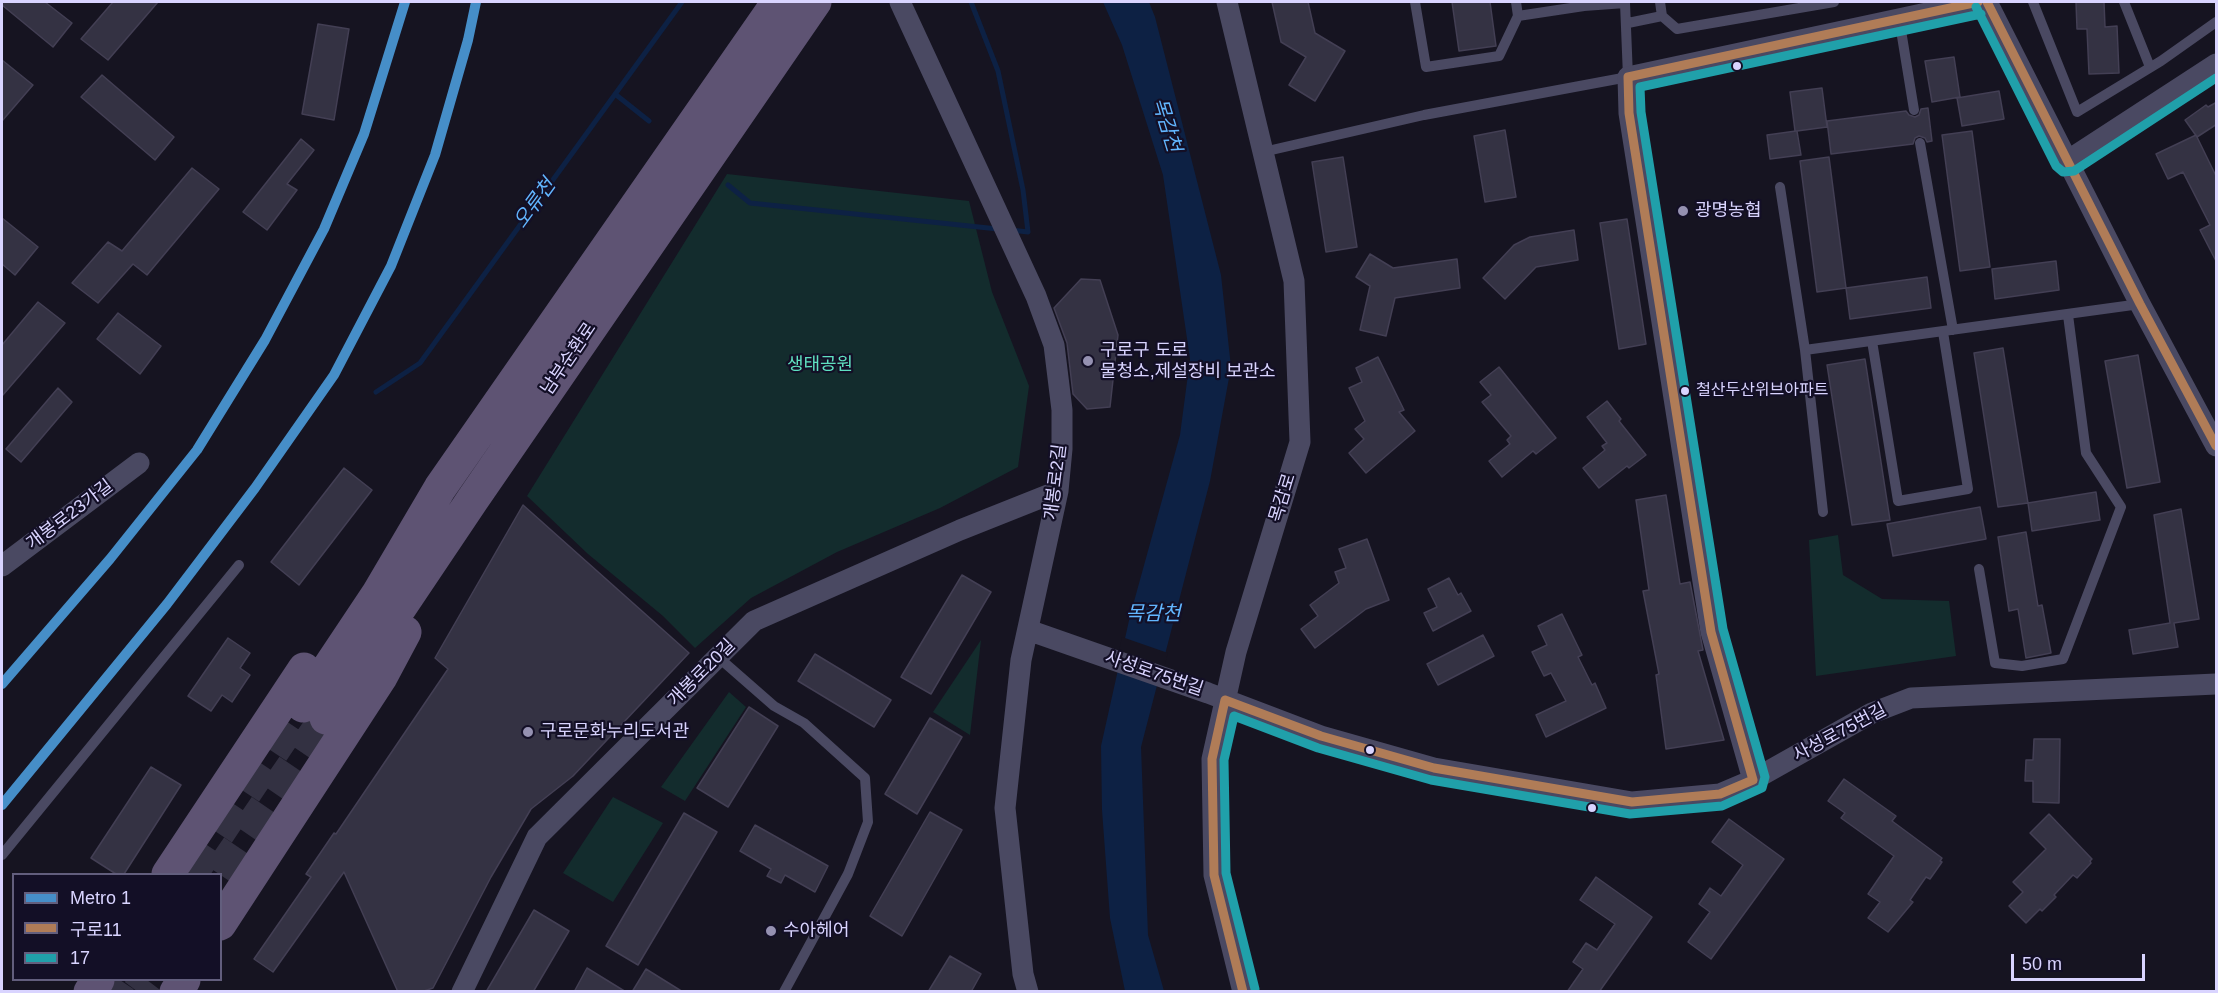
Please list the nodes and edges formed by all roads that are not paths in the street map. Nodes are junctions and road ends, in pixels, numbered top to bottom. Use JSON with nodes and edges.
{"nodes":[{"id":1,"x":778,"y":2,"type":"edge"},
{"id":2,"x":815,"y":2,"type":"edge"},
{"id":3,"x":900,"y":2,"type":"edge"},
{"id":4,"x":1227,"y":2,"type":"edge"},
{"id":5,"x":1415,"y":2,"type":"edge"},
{"id":6,"x":1516,"y":2,"type":"edge"},
{"id":7,"x":1660,"y":2,"type":"edge"},
{"id":8,"x":1834,"y":2,"type":"edge"},
{"id":9,"x":1978,"y":2,"type":"edge"},
{"id":10,"x":1987,"y":2,"type":"edge"},
{"id":11,"x":2033,"y":2,"type":"edge"},
{"id":12,"x":2124,"y":2,"type":"edge"},
{"id":13,"x":1584,"y":4,"type":"edge"},
{"id":14,"x":1518,"y":16,"type":"junction"},
{"id":15,"x":1662,"y":16,"type":"junction"},
{"id":16,"x":1899,"y":18,"type":"junction"},
{"id":17,"x":1628,"y":22,"type":"junction"},
{"id":18,"x":2217,"y":22,"type":"edge"},
{"id":19,"x":2217,"y":64,"type":"edge"},
{"id":20,"x":2150,"y":67,"type":"junction"},
{"id":21,"x":1628,"y":77,"type":"junction"},
{"id":22,"x":1914,"y":110,"type":"dead end"},
{"id":23,"x":1920,"y":143,"type":"dead end"},
{"id":24,"x":1263,"y":152,"type":"junction"},
{"id":25,"x":2067,"y":161,"type":"junction"},
{"id":26,"x":1780,"y":186,"type":"dead end"},
{"id":27,"x":2140,"y":304,"type":"junction"},
{"id":28,"x":2068,"y":315,"type":"junction"},
{"id":29,"x":1948,"y":331,"type":"junction"},
{"id":30,"x":1872,"y":341,"type":"junction"},
{"id":31,"x":1805,"y":350,"type":"junction"},
{"id":32,"x":2217,"y":446,"type":"edge"},
{"id":33,"x":138,"y":463,"type":"dead end"},
{"id":34,"x":440,"y":488,"type":"junction"},
{"id":35,"x":1058,"y":491,"type":"junction"},
{"id":36,"x":473,"y":499,"type":"junction"},
{"id":37,"x":1823,"y":512,"type":"dead end"},
{"id":38,"x":239,"y":565,"type":"dead end"},
{"id":39,"x":2,"y":566,"type":"edge"},
{"id":40,"x":1978,"y":569,"type":"dead end"},
{"id":41,"x":1028,"y":630,"type":"junction"},
{"id":42,"x":718,"y":657,"type":"junction"},
{"id":43,"x":2217,"y":684,"type":"edge"},
{"id":44,"x":1217,"y":696,"type":"junction"},
{"id":45,"x":1753,"y":780,"type":"junction"},
{"id":46,"x":2,"y":855,"type":"edge"},
{"id":47,"x":169,"y":873,"type":"edge"},
{"id":48,"x":222,"y":921,"type":"edge"},
{"id":49,"x":462,"y":992,"type":"edge"},
{"id":50,"x":784,"y":992,"type":"edge"},
{"id":51,"x":1028,"y":992,"type":"edge"},
{"id":52,"x":1243,"y":992,"type":"edge"}],
"edges":[{"from":1,"to":34,"type":"main road","name":"남부순환로"},
{"from":2,"to":36,"type":"main road","name":"남부순환로"},
{"from":3,"to":35,"type":"street","name":"개봉로2길"},
{"from":4,"to":24,"type":"street","name":"목감로"},
{"from":5,"to":14,"type":"lane"},
{"from":6,"to":14,"type":"lane"},
{"from":7,"to":15,"type":"lane"},
{"from":8,"to":15,"type":"lane"},
{"from":9,"to":16,"type":"street"},
{"from":10,"to":25,"type":"street"},
{"from":11,"to":20,"type":"lane"},
{"from":12,"to":20,"type":"lane"},
{"from":13,"to":14,"type":"lane"},
{"from":13,"to":17,"type":"lane"},
{"from":15,"to":17,"type":"lane"},
{"from":16,"to":21,"type":"street"},
{"from":16,"to":22,"type":"lane"},
{"from":17,"to":21,"type":"lane"},
{"from":18,"to":20,"type":"lane"},
{"from":19,"to":25,"type":"street"},
{"from":21,"to":24,"type":"lane"},
{"from":21,"to":45,"type":"street"},
{"from":23,"to":29,"type":"lane"},
{"from":24,"to":44,"type":"street","name":"목감로"},
{"from":25,"to":27,"type":"street"},
{"from":26,"to":31,"type":"lane"},
{"from":27,"to":28,"type":"lane"},
{"from":27,"to":32,"type":"street"},
{"from":28,"to":29,"type":"lane"},
{"from":28,"to":40,"type":"lane"},
{"from":29,"to":30,"type":"lane"},
{"from":29,"to":30,"type":"lane"},
{"from":30,"to":31,"type":"lane"},
{"from":31,"to":37,"type":"lane"},
{"from":33,"to":39,"type":"street","name":"개봉로23가길"},
{"from":34,"to":36,"type":"main road","name":"남부순환로"},
{"from":34,"to":47,"type":"main road"},
{"from":35,"to":41,"type":"street","name":"개봉로2길"},
{"from":35,"to":42,"type":"street","name":"개봉로20길"},
{"from":36,"to":48,"type":"main road"},
{"from":38,"to":46,"type":"lane"},
{"from":41,"to":44,"type":"street","name":"사성로75번길"},
{"from":41,"to":51,"type":"street","name":"개봉로2길"},
{"from":42,"to":49,"type":"street","name":"개봉로20길"},
{"from":42,"to":50,"type":"lane"},
{"from":43,"to":45,"type":"street","name":"사성로75번길"},
{"from":44,"to":45,"type":"street","name":"사성로75번길"},
{"from":44,"to":52,"type":"street","name":"목감로"}]}
